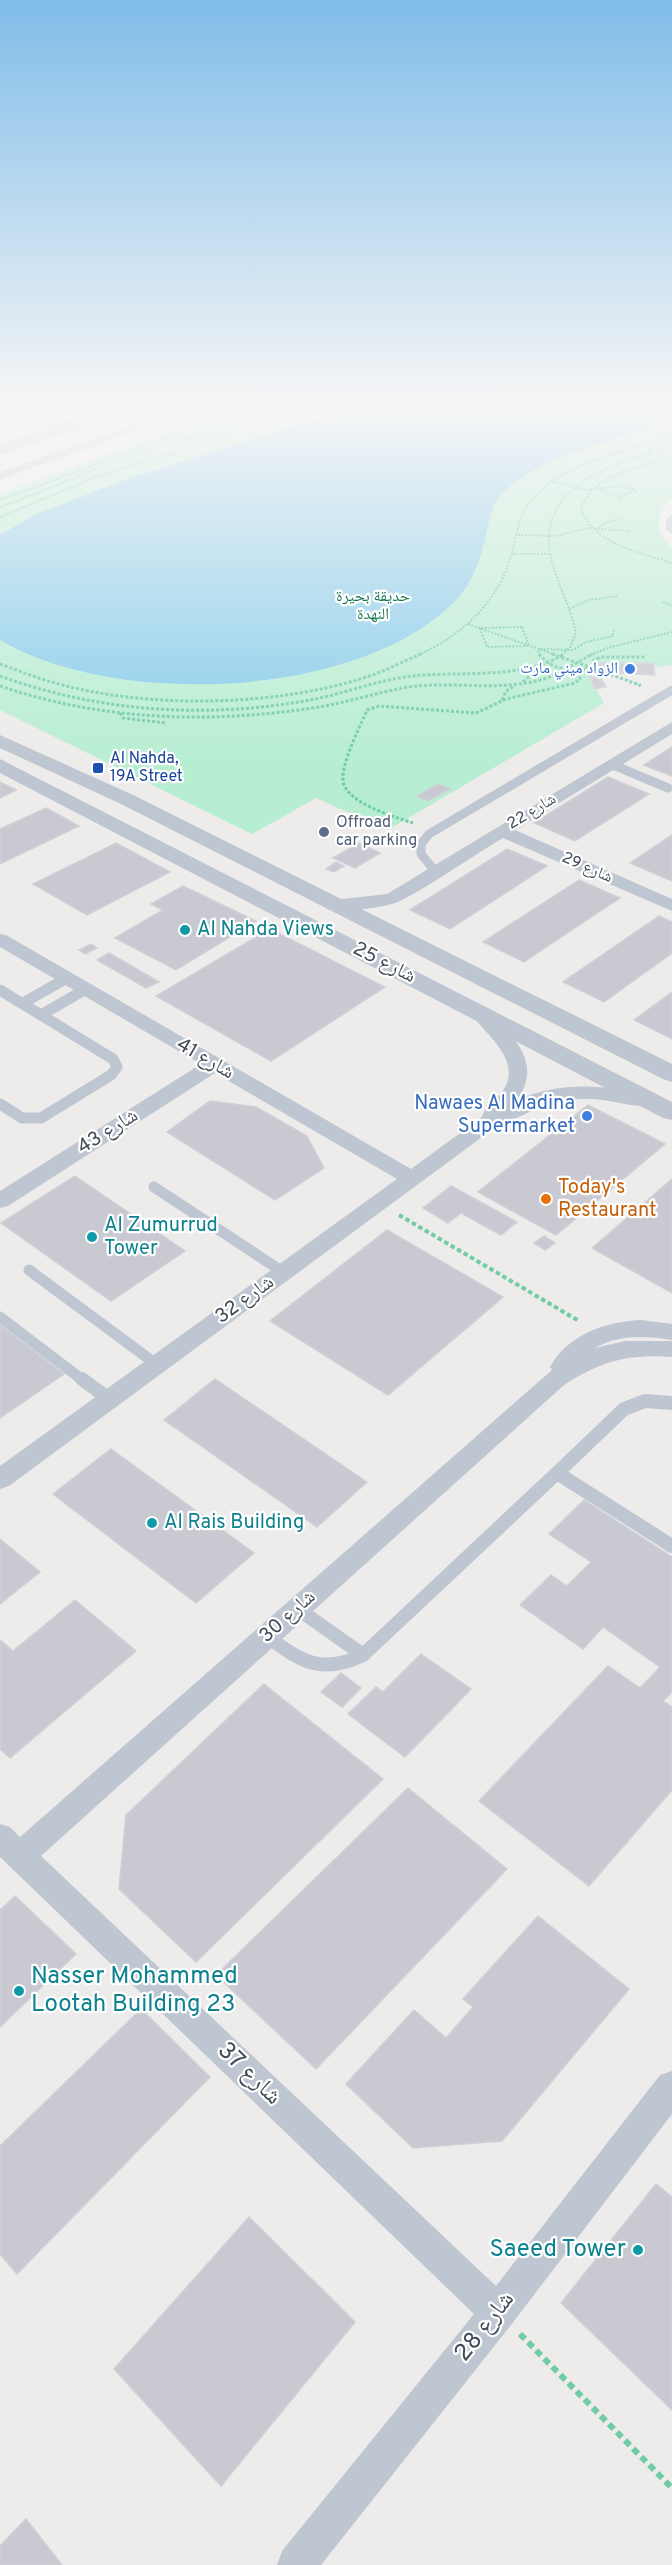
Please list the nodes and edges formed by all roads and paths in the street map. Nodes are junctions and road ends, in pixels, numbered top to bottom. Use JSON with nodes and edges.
{"nodes":[{"id":1,"x":519,"y":525,"type":"edge"},
{"id":2,"x":550,"y":525,"type":"edge"},
{"id":3,"x":589,"y":525,"type":"edge"},
{"id":4,"x":602,"y":525,"type":"edge"},
{"id":5,"x":617,"y":525,"type":"edge"},
{"id":6,"x":591,"y":528,"type":"junction"},
{"id":7,"x":599,"y":528,"type":"junction"},
{"id":8,"x":615,"y":530,"type":"junction"},
{"id":9,"x":630,"y":531,"type":"dead end"},
{"id":10,"x":518,"y":535,"type":"junction"},
{"id":11,"x":548,"y":537,"type":"junction"},
{"id":12,"x":513,"y":554,"type":"junction"},
{"id":13,"x":551,"y":554,"type":"junction"},
{"id":14,"x":672,"y":563,"type":"edge"},
{"id":15,"x":617,"y":596,"type":"dead end"},
{"id":16,"x":663,"y":602,"type":"dead end"},
{"id":17,"x":672,"y":606,"type":"edge"},
{"id":18,"x":569,"y":609,"type":"junction"},
{"id":19,"x":468,"y":624,"type":"junction"},
{"id":20,"x":480,"y":628,"type":"junction"},
{"id":21,"x":614,"y":628,"type":"dead end"},
{"id":22,"x":672,"y":632,"type":"edge"},
{"id":23,"x":613,"y":636,"type":"junction"},
{"id":24,"x":623,"y":643,"type":"junction"},
{"id":25,"x":529,"y":646,"type":"junction"},
{"id":26,"x":540,"y":650,"type":"junction"},
{"id":27,"x":568,"y":650,"type":"junction"},
{"id":28,"x":559,"y":656,"type":"junction"},
{"id":29,"x":646,"y":657,"type":"dead end"},
{"id":30,"x":547,"y":662,"type":"junction"},
{"id":31,"x":577,"y":662,"type":"junction"},
{"id":32,"x":0,"y":664,"type":"edge"},
{"id":33,"x":536,"y":665,"type":"junction"},
{"id":34,"x":9,"y":667,"type":"junction"},
{"id":35,"x":593,"y":668,"type":"junction"},
{"id":36,"x":566,"y":669,"type":"junction"},
{"id":37,"x":578,"y":670,"type":"junction"},
{"id":38,"x":598,"y":670,"type":"dead end"},
{"id":39,"x":0,"y":671,"type":"edge"},
{"id":40,"x":606,"y":673,"type":"dead end"},
{"id":41,"x":0,"y":676,"type":"edge"},
{"id":42,"x":520,"y":684,"type":"junction"},
{"id":43,"x":0,"y":686,"type":"edge"},
{"id":44,"x":672,"y":690,"type":"edge"},
{"id":45,"x":630,"y":691,"type":"dead end"},
{"id":46,"x":502,"y":701,"type":"junction"},
{"id":47,"x":120,"y":713,"type":"junction"},
{"id":48,"x":166,"y":723,"type":"dead end"},
{"id":49,"x":672,"y":727,"type":"edge"},
{"id":50,"x":0,"y":741,"type":"edge"},
{"id":51,"x":612,"y":764,"type":"junction"},
{"id":52,"x":0,"y":765,"type":"edge"},
{"id":53,"x":668,"y":788,"type":"dead end"},
{"id":54,"x":433,"y":831,"type":"junction"},
{"id":55,"x":502,"y":831,"type":"junction"},
{"id":56,"x":435,"y":871,"type":"junction"},
{"id":57,"x":392,"y":897,"type":"junction"},
{"id":58,"x":333,"y":905,"type":"junction"},
{"id":59,"x":672,"y":906,"type":"edge"},
{"id":60,"x":381,"y":929,"type":"junction"},
{"id":61,"x":0,"y":939,"type":"edge"},
{"id":62,"x":67,"y":978,"type":"junction"},
{"id":63,"x":86,"y":989,"type":"junction"},
{"id":64,"x":0,"y":990,"type":"edge"},
{"id":65,"x":23,"y":1004,"type":"junction"},
{"id":66,"x":481,"y":1014,"type":"junction"},
{"id":67,"x":41,"y":1015,"type":"junction"},
{"id":68,"x":215,"y":1064,"type":"junction"},
{"id":69,"x":672,"y":1074,"type":"edge"},
{"id":70,"x":0,"y":1104,"type":"edge"},
{"id":71,"x":663,"y":1107,"type":"edge"},
{"id":72,"x":490,"y":1121,"type":"junction"},
{"id":73,"x":411,"y":1178,"type":"junction"},
{"id":74,"x":154,"y":1187,"type":"dead end"},
{"id":75,"x":0,"y":1201,"type":"edge"},
{"id":76,"x":378,"y":1202,"type":"junction"},
{"id":77,"x":29,"y":1270,"type":"dead end"},
{"id":78,"x":283,"y":1272,"type":"junction"},
{"id":79,"x":0,"y":1317,"type":"edge"},
{"id":80,"x":672,"y":1332,"type":"edge"},
{"id":81,"x":601,"y":1334,"type":"junction"},
{"id":82,"x":672,"y":1348,"type":"edge"},
{"id":83,"x":156,"y":1364,"type":"junction"},
{"id":84,"x":556,"y":1378,"type":"junction"},
{"id":85,"x":109,"y":1399,"type":"junction"},
{"id":86,"x":672,"y":1403,"type":"edge"},
{"id":87,"x":557,"y":1473,"type":"junction"},
{"id":88,"x":0,"y":1479,"type":"edge"},
{"id":89,"x":672,"y":1546,"type":"edge"},
{"id":90,"x":297,"y":1609,"type":"junction"},
{"id":91,"x":267,"y":1636,"type":"junction"},
{"id":92,"x":363,"y":1655,"type":"junction"},
{"id":93,"x":10,"y":1846,"type":"edge"},
{"id":94,"x":672,"y":2087,"type":"edge"},
{"id":95,"x":498,"y":2312,"type":"junction"},
{"id":96,"x":672,"y":2488,"type":"edge"},
{"id":97,"x":296,"y":2565,"type":"edge"}],
"edges":[{"from":1,"to":10,"type":"path"},
{"from":2,"to":11,"type":"path"},
{"from":3,"to":6,"type":"path"},
{"from":4,"to":7,"type":"path"},
{"from":5,"to":8,"type":"path"},
{"from":6,"to":7,"type":"path"},
{"from":6,"to":11,"type":"path"},
{"from":6,"to":14,"type":"path"},
{"from":7,"to":8,"type":"path"},
{"from":8,"to":9,"type":"path"},
{"from":10,"to":11,"type":"path"},
{"from":10,"to":12,"type":"path"},
{"from":11,"to":13,"type":"path"},
{"from":12,"to":13,"type":"path"},
{"from":12,"to":19,"type":"path"},
{"from":13,"to":18,"type":"path"},
{"from":15,"to":18,"type":"path"},
{"from":16,"to":17,"type":"path"},
{"from":18,"to":27,"type":"path"},
{"from":19,"to":20,"type":"path"},
{"from":19,"to":34,"type":"path"},
{"from":20,"to":25,"type":"path"},
{"from":20,"to":25,"type":"path"},
{"from":20,"to":25,"type":"path"},
{"from":21,"to":23,"type":"path"},
{"from":22,"to":24,"type":"path"},
{"from":23,"to":24,"type":"path"},
{"from":23,"to":27,"type":"path"},
{"from":24,"to":31,"type":"path"},
{"from":25,"to":26,"type":"path"},
{"from":26,"to":27,"type":"path"},
{"from":26,"to":28,"type":"path"},
{"from":26,"to":30,"type":"path"},
{"from":27,"to":28,"type":"path"},
{"from":28,"to":30,"type":"path"},
{"from":28,"to":31,"type":"path"},
{"from":29,"to":35,"type":"path"},
{"from":30,"to":33,"type":"path"},
{"from":30,"to":36,"type":"path"},
{"from":31,"to":35,"type":"path"},
{"from":31,"to":36,"type":"path"},
{"from":32,"to":34,"type":"path"},
{"from":33,"to":41,"type":"path"},
{"from":33,"to":42,"type":"path"},
{"from":34,"to":39,"type":"path"},
{"from":35,"to":37,"type":"path"},
{"from":35,"to":38,"type":"path"},
{"from":36,"to":37,"type":"path"},
{"from":36,"to":42,"type":"path"},
{"from":37,"to":46,"type":"path"},
{"from":40,"to":45,"type":"path"},
{"from":42,"to":46,"type":"path"},
{"from":42,"to":47,"type":"path"},
{"from":43,"to":47,"type":"path"},
{"from":44,"to":54,"type":"lane"},
{"from":46,"to":54,"type":"path"},
{"from":47,"to":48,"type":"path"},
{"from":49,"to":51,"type":"street","name":"شارع 22"},
{"from":50,"to":58,"type":"street","name":"شارع 25"},
{"from":51,"to":53,"type":"lane"},
{"from":51,"to":55,"type":"street","name":"شارع 22"},
{"from":52,"to":66,"type":"street","name":"شارع 25"},
{"from":54,"to":56,"type":"lane"},
{"from":55,"to":56,"type":"street","name":"شارع 22"},
{"from":55,"to":59,"type":"street","name":"شارع 29"},
{"from":56,"to":57,"type":"street","name":"شارع 22"},
{"from":57,"to":58,"type":"street","name":"شارع 22"},
{"from":57,"to":60,"type":"street"},
{"from":58,"to":60,"type":"street","name":"شارع 25"},
{"from":60,"to":69,"type":"street","name":"شارع 25"},
{"from":61,"to":62,"type":"street","name":"شارع 41"},
{"from":62,"to":63,"type":"street","name":"شارع 41"},
{"from":62,"to":65,"type":"lane"},
{"from":63,"to":67,"type":"lane"},
{"from":63,"to":68,"type":"street","name":"شارع 41"},
{"from":64,"to":65,"type":"lane"},
{"from":65,"to":67,"type":"lane"},
{"from":66,"to":71,"type":"street","name":"شارع 25"},
{"from":66,"to":72,"type":"street","name":"شارع 32"},
{"from":67,"to":70,"type":"lane"},
{"from":68,"to":73,"type":"street","name":"شارع 41"},
{"from":68,"to":75,"type":"street","name":"شارع 43"},
{"from":71,"to":72,"type":"street","name":"شارع 32"},
{"from":72,"to":73,"type":"street","name":"شارع 32"},
{"from":73,"to":76,"type":"street","name":"شارع 32"},
{"from":74,"to":78,"type":"lane"},
{"from":76,"to":78,"type":"street","name":"شارع 32"},
{"from":76,"to":81,"type":"path"},
{"from":77,"to":83,"type":"lane"},
{"from":78,"to":83,"type":"street","name":"شارع 32"},
{"from":79,"to":85,"type":"lane"},
{"from":80,"to":81,"type":"street","name":"شارع 30"},
{"from":81,"to":84,"type":"street","name":"شارع 30"},
{"from":82,"to":84,"type":"street","name":"شارع 30"},
{"from":83,"to":85,"type":"street","name":"شارع 32"},
{"from":84,"to":90,"type":"street","name":"شارع 30"},
{"from":85,"to":88,"type":"street","name":"شارع 32"},
{"from":86,"to":87,"type":"lane"},
{"from":87,"to":89,"type":"lane"},
{"from":87,"to":92,"type":"lane"},
{"from":90,"to":91,"type":"street","name":"شارع 30"},
{"from":90,"to":92,"type":"lane"},
{"from":91,"to":92,"type":"lane"},
{"from":91,"to":93,"type":"street","name":"شارع 30"},
{"from":93,"to":95,"type":"street","name":"شارع 37"},
{"from":94,"to":95,"type":"street","name":"شارع 28"},
{"from":95,"to":96,"type":"path"},
{"from":95,"to":97,"type":"street","name":"شارع 28"}]}
